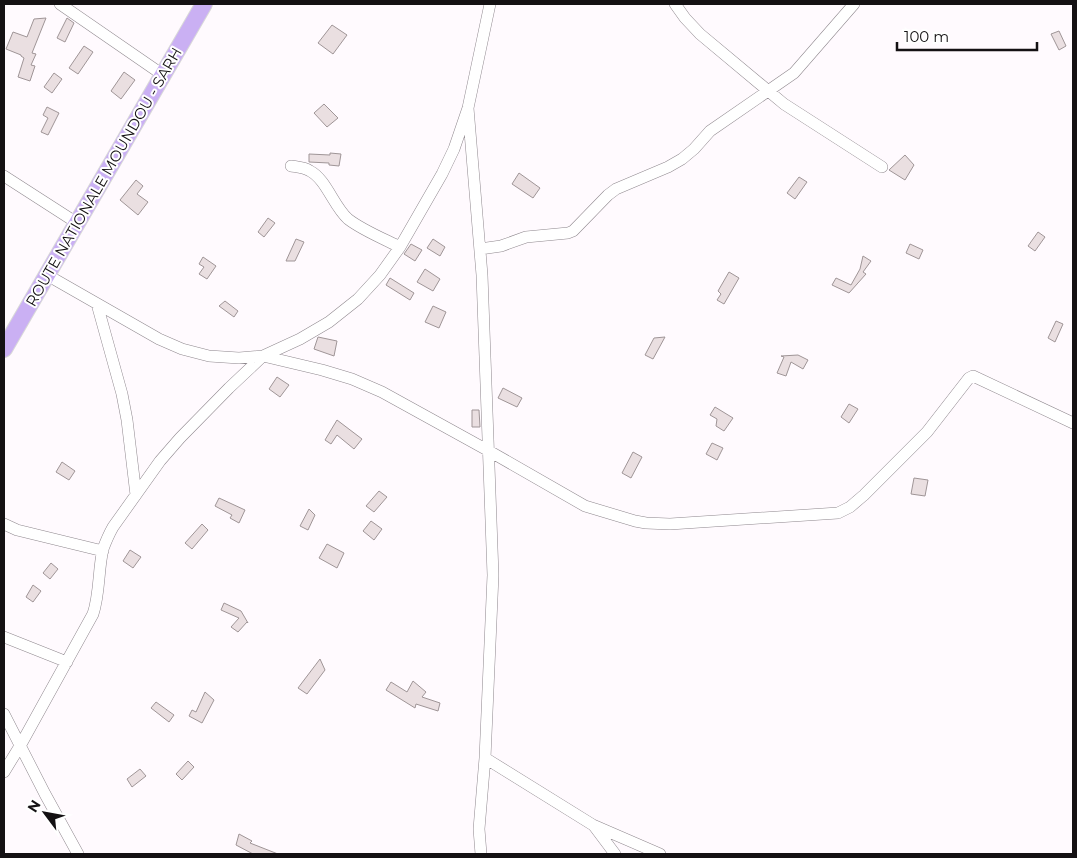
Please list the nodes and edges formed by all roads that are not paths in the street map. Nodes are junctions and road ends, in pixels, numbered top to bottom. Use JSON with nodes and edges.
{"nodes":[{"id":1,"x":60,"y":4,"type":"edge"},
{"id":2,"x":204,"y":4,"type":"edge"},
{"id":3,"x":490,"y":4,"type":"edge"},
{"id":4,"x":675,"y":4,"type":"edge"},
{"id":5,"x":854,"y":4,"type":"edge"},
{"id":6,"x":163,"y":75,"type":"junction"},
{"id":7,"x":768,"y":91,"type":"junction"},
{"id":8,"x":468,"y":108,"type":"junction"},
{"id":9,"x":291,"y":166,"type":"dead end"},
{"id":10,"x":882,"y":168,"type":"dead end"},
{"id":11,"x":4,"y":176,"type":"edge"},
{"id":12,"x":77,"y":223,"type":"junction"},
{"id":13,"x":400,"y":248,"type":"junction"},
{"id":14,"x":480,"y":249,"type":"junction"},
{"id":15,"x":47,"y":275,"type":"junction"},
{"id":16,"x":97,"y":304,"type":"junction"},
{"id":17,"x":4,"y":350,"type":"edge"},
{"id":18,"x":262,"y":356,"type":"junction"},
{"id":19,"x":1073,"y":423,"type":"edge"},
{"id":20,"x":490,"y":451,"type":"junction"},
{"id":21,"x":136,"y":495,"type":"junction"},
{"id":22,"x":4,"y":524,"type":"edge"},
{"id":23,"x":103,"y":551,"type":"junction"},
{"id":24,"x":4,"y":637,"type":"edge"},
{"id":25,"x":67,"y":662,"type":"junction"},
{"id":26,"x":4,"y":714,"type":"edge"},
{"id":27,"x":20,"y":746,"type":"junction"},
{"id":28,"x":485,"y":758,"type":"junction"},
{"id":29,"x":4,"y":772,"type":"edge"},
{"id":30,"x":593,"y":825,"type":"junction"},
{"id":31,"x":78,"y":854,"type":"edge"},
{"id":32,"x":480,"y":854,"type":"edge"},
{"id":33,"x":615,"y":854,"type":"edge"},
{"id":34,"x":660,"y":854,"type":"edge"}],
"edges":[{"from":1,"to":6,"type":"street"},
{"from":2,"to":6,"type":"highway","name":"ROUTE NATIONALE MOUNDOU - SARH"},
{"from":3,"to":8,"type":"street"},
{"from":4,"to":7,"type":"street"},
{"from":5,"to":7,"type":"street"},
{"from":6,"to":12,"type":"highway","name":"ROUTE NATIONALE MOUNDOU - SARH"},
{"from":7,"to":10,"type":"street"},
{"from":7,"to":14,"type":"street"},
{"from":8,"to":13,"type":"street"},
{"from":8,"to":14,"type":"street"},
{"from":9,"to":13,"type":"street"},
{"from":11,"to":12,"type":"street"},
{"from":12,"to":15,"type":"highway","name":"ROUTE NATIONALE MOUNDOU - SARH"},
{"from":13,"to":18,"type":"street"},
{"from":14,"to":20,"type":"street"},
{"from":15,"to":16,"type":"street"},
{"from":15,"to":17,"type":"highway","name":"ROUTE NATIONALE MOUNDOU - SARH"},
{"from":16,"to":18,"type":"street"},
{"from":16,"to":21,"type":"street"},
{"from":18,"to":20,"type":"street"},
{"from":18,"to":21,"type":"street"},
{"from":19,"to":20,"type":"street"},
{"from":20,"to":28,"type":"street"},
{"from":21,"to":23,"type":"street"},
{"from":22,"to":23,"type":"street"},
{"from":23,"to":25,"type":"street"},
{"from":24,"to":25,"type":"street"},
{"from":25,"to":27,"type":"street"},
{"from":26,"to":27,"type":"street"},
{"from":27,"to":29,"type":"street"},
{"from":27,"to":31,"type":"street"},
{"from":28,"to":30,"type":"street"},
{"from":28,"to":32,"type":"street"},
{"from":30,"to":33,"type":"street"},
{"from":30,"to":34,"type":"street"}]}
